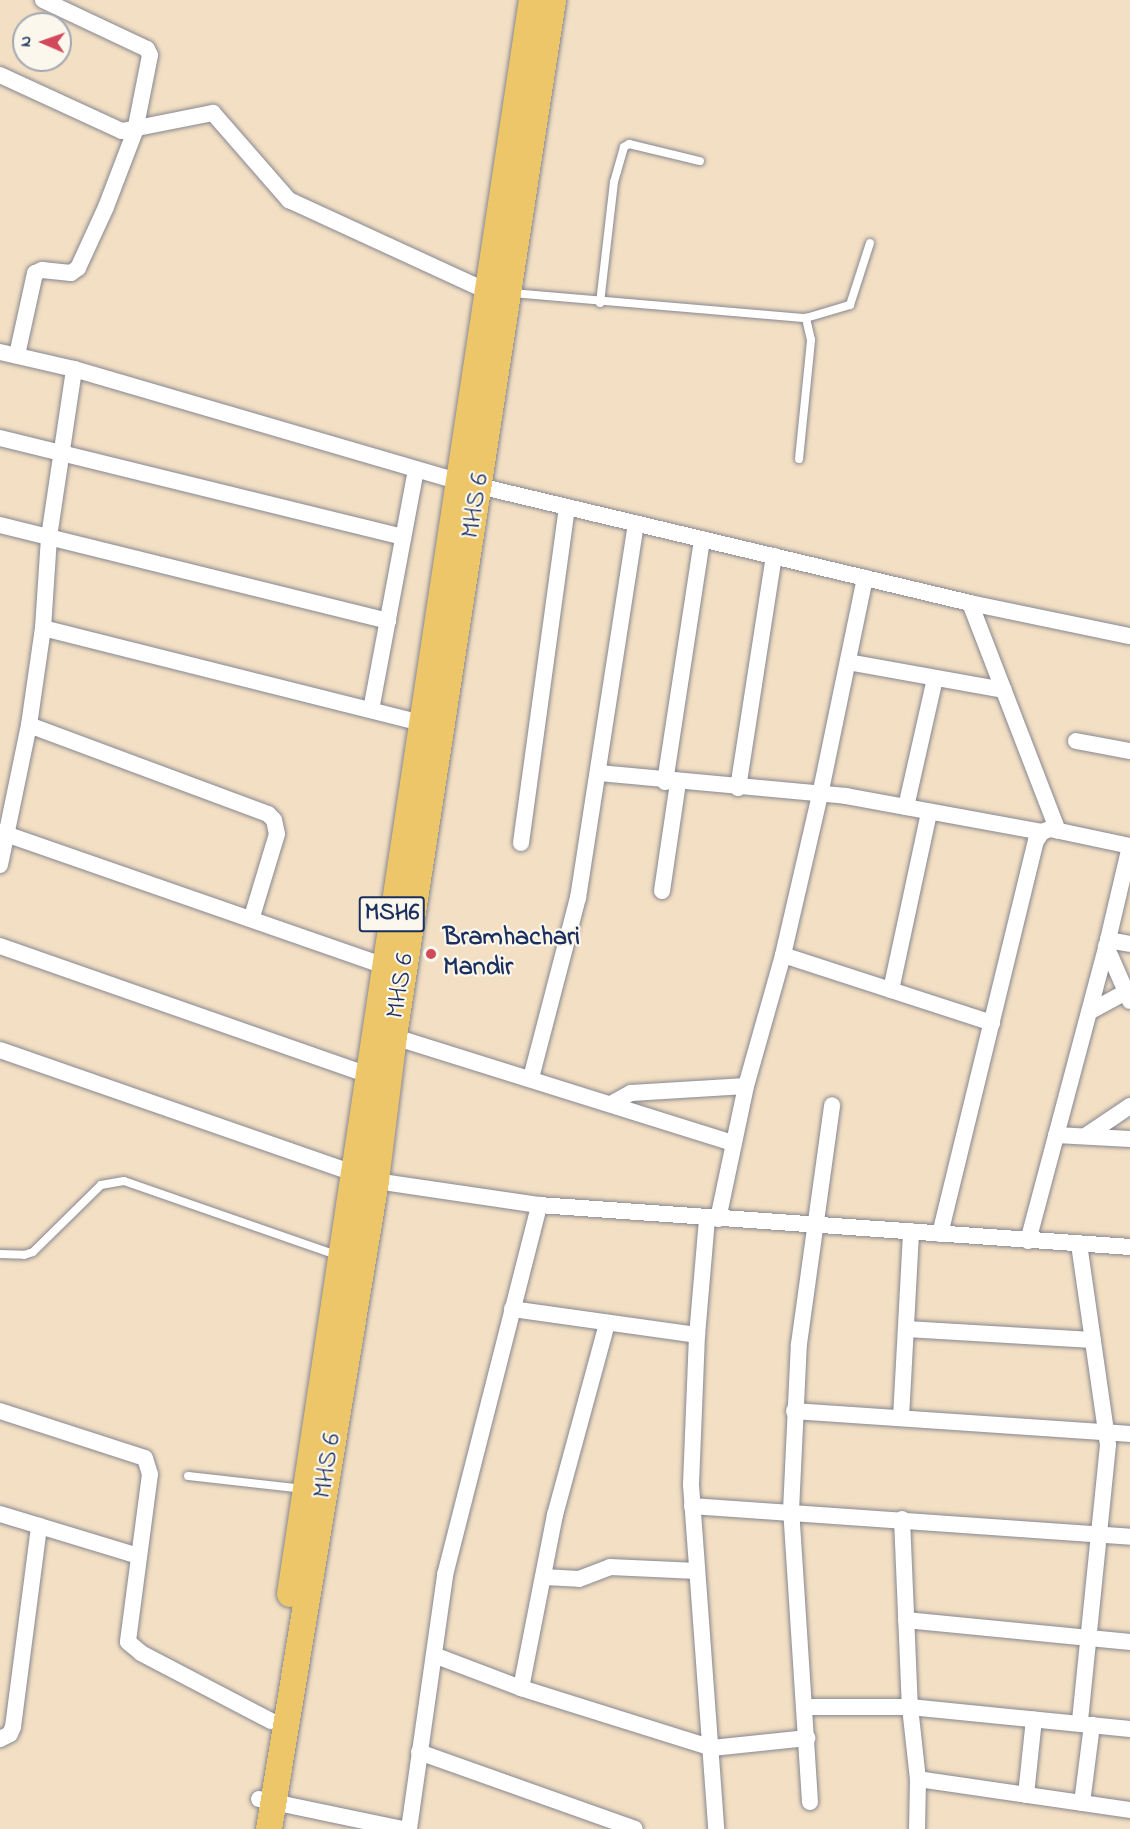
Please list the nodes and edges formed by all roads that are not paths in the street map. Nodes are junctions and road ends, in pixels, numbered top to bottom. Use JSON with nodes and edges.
{"nodes":[{"id":1,"x":44,"y":0,"type":"edge"},
{"id":2,"x":532,"y":0,"type":"edge"},
{"id":3,"x":553,"y":0,"type":"edge"},
{"id":4,"x":0,"y":75,"type":"edge"},
{"id":5,"x":135,"y":131,"type":"junction"},
{"id":6,"x":700,"y":161,"type":"dead end"},
{"id":7,"x":870,"y":243,"type":"dead end"},
{"id":8,"x":498,"y":292,"type":"junction"},
{"id":9,"x":600,"y":303,"type":"junction"},
{"id":10,"x":806,"y":318,"type":"junction"},
{"id":11,"x":8,"y":353,"type":"edge"},
{"id":12,"x":74,"y":369,"type":"junction"},
{"id":13,"x":0,"y":438,"type":"edge"},
{"id":14,"x":62,"y":455,"type":"junction"},
{"id":15,"x":799,"y":459,"type":"dead end"},
{"id":16,"x":416,"y":469,"type":"junction"},
{"id":17,"x":469,"y":483,"type":"junction"},
{"id":18,"x":567,"y":507,"type":"junction"},
{"id":19,"x":636,"y":523,"type":"junction"},
{"id":20,"x":0,"y":525,"type":"edge"},
{"id":21,"x":49,"y":537,"type":"junction"},
{"id":22,"x":403,"y":537,"type":"junction"},
{"id":23,"x":702,"y":539,"type":"junction"},
{"id":24,"x":774,"y":556,"type":"junction"},
{"id":25,"x":865,"y":578,"type":"junction"},
{"id":26,"x":970,"y":603,"type":"junction"},
{"id":27,"x":388,"y":621,"type":"junction"},
{"id":28,"x":43,"y":628,"type":"junction"},
{"id":29,"x":1130,"y":636,"type":"edge"},
{"id":30,"x":848,"y":662,"type":"junction"},
{"id":31,"x":935,"y":678,"type":"junction"},
{"id":32,"x":1004,"y":690,"type":"junction"},
{"id":33,"x":371,"y":710,"type":"junction"},
{"id":34,"x":422,"y":723,"type":"junction"},
{"id":35,"x":29,"y":725,"type":"junction"},
{"id":36,"x":1076,"y":741,"type":"dead end"},
{"id":37,"x":1130,"y":751,"type":"edge"},
{"id":38,"x":599,"y":773,"type":"junction"},
{"id":39,"x":672,"y":782,"type":"junction"},
{"id":40,"x":738,"y":788,"type":"junction"},
{"id":41,"x":820,"y":795,"type":"junction"},
{"id":42,"x":906,"y":807,"type":"junction"},
{"id":43,"x":929,"y":812,"type":"junction"},
{"id":44,"x":1050,"y":831,"type":"junction"},
{"id":45,"x":4,"y":833,"type":"edge"},
{"id":46,"x":521,"y":843,"type":"dead end"},
{"id":47,"x":0,"y":865,"type":"edge"},
{"id":48,"x":662,"y":891,"type":"dead end"},
{"id":49,"x":252,"y":917,"type":"junction"},
{"id":50,"x":1107,"y":943,"type":"junction"},
{"id":51,"x":1130,"y":944,"type":"edge"},
{"id":52,"x":0,"y":946,"type":"edge"},
{"id":53,"x":783,"y":955,"type":"junction"},
{"id":54,"x":384,"y":966,"type":"junction"},
{"id":55,"x":891,"y":990,"type":"junction"},
{"id":56,"x":1128,"y":997,"type":"edge"},
{"id":57,"x":1089,"y":1012,"type":"junction"},
{"id":58,"x":992,"y":1023,"type":"junction"},
{"id":59,"x":384,"y":1034,"type":"junction"},
{"id":60,"x":0,"y":1050,"type":"edge"},
{"id":61,"x":369,"y":1075,"type":"junction"},
{"id":62,"x":531,"y":1078,"type":"junction"},
{"id":63,"x":746,"y":1086,"type":"junction"},
{"id":64,"x":611,"y":1104,"type":"junction"},
{"id":65,"x":832,"y":1105,"type":"dead end"},
{"id":66,"x":1130,"y":1106,"type":"edge"},
{"id":67,"x":1056,"y":1135,"type":"junction"},
{"id":68,"x":1087,"y":1135,"type":"junction"},
{"id":69,"x":1130,"y":1139,"type":"edge"},
{"id":70,"x":732,"y":1143,"type":"junction"},
{"id":71,"x":364,"y":1178,"type":"junction"},
{"id":72,"x":539,"y":1205,"type":"junction"},
{"id":73,"x":713,"y":1219,"type":"junction"},
{"id":74,"x":814,"y":1225,"type":"junction"},
{"id":75,"x":911,"y":1231,"type":"junction"},
{"id":76,"x":939,"y":1234,"type":"junction"},
{"id":77,"x":1028,"y":1241,"type":"junction"},
{"id":78,"x":1079,"y":1244,"type":"junction"},
{"id":79,"x":1130,"y":1247,"type":"edge"},
{"id":80,"x":0,"y":1254,"type":"edge"},
{"id":81,"x":341,"y":1257,"type":"junction"},
{"id":82,"x":512,"y":1310,"type":"junction"},
{"id":83,"x":607,"y":1323,"type":"junction"},
{"id":84,"x":906,"y":1329,"type":"junction"},
{"id":85,"x":697,"y":1335,"type":"junction"},
{"id":86,"x":1093,"y":1341,"type":"junction"},
{"id":87,"x":0,"y":1411,"type":"edge"},
{"id":88,"x":795,"y":1411,"type":"junction"},
{"id":89,"x":901,"y":1418,"type":"junction"},
{"id":90,"x":1107,"y":1432,"type":"junction"},
{"id":91,"x":1130,"y":1434,"type":"edge"},
{"id":92,"x":188,"y":1476,"type":"dead end"},
{"id":93,"x":306,"y":1490,"type":"junction"},
{"id":94,"x":692,"y":1506,"type":"junction"},
{"id":95,"x":790,"y":1511,"type":"junction"},
{"id":96,"x":0,"y":1514,"type":"edge"},
{"id":97,"x":902,"y":1519,"type":"junction"},
{"id":98,"x":39,"y":1526,"type":"junction"},
{"id":99,"x":1102,"y":1534,"type":"junction"},
{"id":100,"x":1130,"y":1537,"type":"edge"},
{"id":101,"x":138,"y":1556,"type":"junction"},
{"id":102,"x":696,"y":1571,"type":"junction"},
{"id":103,"x":543,"y":1577,"type":"junction"},
{"id":104,"x":906,"y":1620,"type":"junction"},
{"id":105,"x":1090,"y":1637,"type":"junction"},
{"id":106,"x":1130,"y":1642,"type":"edge"},
{"id":107,"x":434,"y":1655,"type":"junction"},
{"id":108,"x":521,"y":1688,"type":"junction"},
{"id":109,"x":17,"y":1693,"type":"junction"},
{"id":110,"x":0,"y":1701,"type":"edge"},
{"id":111,"x":805,"y":1707,"type":"junction"},
{"id":112,"x":910,"y":1707,"type":"junction"},
{"id":113,"x":1034,"y":1719,"type":"junction"},
{"id":114,"x":271,"y":1721,"type":"junction"},
{"id":115,"x":1086,"y":1724,"type":"junction"},
{"id":116,"x":1130,"y":1729,"type":"edge"},
{"id":117,"x":807,"y":1738,"type":"junction"},
{"id":118,"x":0,"y":1739,"type":"edge"},
{"id":119,"x":712,"y":1748,"type":"junction"},
{"id":120,"x":419,"y":1752,"type":"junction"},
{"id":121,"x":918,"y":1779,"type":"junction"},
{"id":122,"x":1026,"y":1795,"type":"junction"},
{"id":123,"x":266,"y":1801,"type":"junction"},
{"id":124,"x":810,"y":1802,"type":"dead end"},
{"id":125,"x":1082,"y":1803,"type":"junction"},
{"id":126,"x":1130,"y":1810,"type":"edge"},
{"id":127,"x":255,"y":1829,"type":"edge"},
{"id":128,"x":269,"y":1829,"type":"edge"},
{"id":129,"x":403,"y":1829,"type":"edge"},
{"id":130,"x":409,"y":1829,"type":"edge"},
{"id":131,"x":636,"y":1829,"type":"edge"},
{"id":132,"x":716,"y":1829,"type":"edge"},
{"id":133,"x":917,"y":1829,"type":"edge"}],
"edges":[{"from":1,"to":5,"type":"street"},
{"from":2,"to":8,"type":"main road","number":"MSH6"},
{"from":3,"to":8,"type":"main road"},
{"from":4,"to":5,"type":"street"},
{"from":5,"to":8,"type":"street"},
{"from":5,"to":11,"type":"street"},
{"from":6,"to":9,"type":"lane"},
{"from":7,"to":10,"type":"lane"},
{"from":8,"to":9,"type":"lane"},
{"from":8,"to":17,"type":"main road","number":"MSH6"},
{"from":9,"to":10,"type":"lane"},
{"from":10,"to":15,"type":"lane"},
{"from":11,"to":12,"type":"street"},
{"from":12,"to":14,"type":"street"},
{"from":12,"to":16,"type":"street"},
{"from":13,"to":14,"type":"street"},
{"from":14,"to":21,"type":"street"},
{"from":14,"to":22,"type":"street"},
{"from":16,"to":17,"type":"street"},
{"from":16,"to":22,"type":"street"},
{"from":17,"to":18,"type":"street"},
{"from":17,"to":34,"type":"main road","number":"MSH6"},
{"from":17,"to":59,"type":"main road","name":"MHS 6"},
{"from":18,"to":19,"type":"street"},
{"from":18,"to":46,"type":"street"},
{"from":19,"to":23,"type":"street"},
{"from":19,"to":38,"type":"street"},
{"from":20,"to":21,"type":"street"},
{"from":21,"to":27,"type":"street"},
{"from":21,"to":28,"type":"street"},
{"from":22,"to":27,"type":"street"},
{"from":23,"to":24,"type":"street"},
{"from":23,"to":39,"type":"street"},
{"from":24,"to":25,"type":"street"},
{"from":24,"to":40,"type":"street"},
{"from":25,"to":26,"type":"street"},
{"from":25,"to":30,"type":"street"},
{"from":26,"to":29,"type":"street"},
{"from":26,"to":32,"type":"street"},
{"from":27,"to":33,"type":"street"},
{"from":28,"to":33,"type":"street"},
{"from":28,"to":35,"type":"street"},
{"from":30,"to":31,"type":"street"},
{"from":30,"to":41,"type":"street"},
{"from":31,"to":32,"type":"street"},
{"from":31,"to":42,"type":"street"},
{"from":32,"to":44,"type":"street"},
{"from":33,"to":34,"type":"street"},
{"from":34,"to":54,"type":"main road","number":"MSH6"},
{"from":35,"to":45,"type":"street"},
{"from":35,"to":49,"type":"street"},
{"from":36,"to":37,"type":"street"},
{"from":38,"to":39,"type":"street"},
{"from":38,"to":62,"type":"street"},
{"from":39,"to":40,"type":"street"},
{"from":39,"to":48,"type":"street"},
{"from":40,"to":41,"type":"street"},
{"from":41,"to":42,"type":"street"},
{"from":41,"to":53,"type":"street"},
{"from":42,"to":43,"type":"street"},
{"from":43,"to":44,"type":"street"},
{"from":43,"to":55,"type":"street"},
{"from":44,"to":50,"type":"street"},
{"from":44,"to":58,"type":"street"},
{"from":45,"to":47,"type":"street"},
{"from":45,"to":49,"type":"street"},
{"from":49,"to":54,"type":"street"},
{"from":50,"to":51,"type":"street"},
{"from":50,"to":56,"type":"street"},
{"from":50,"to":57,"type":"street"},
{"from":52,"to":61,"type":"street"},
{"from":53,"to":55,"type":"street"},
{"from":53,"to":63,"type":"street"},
{"from":54,"to":59,"type":"main road","number":"MSH6"},
{"from":55,"to":58,"type":"street"},
{"from":56,"to":57,"type":"street"},
{"from":57,"to":67,"type":"street"},
{"from":58,"to":76,"type":"street"},
{"from":59,"to":61,"type":"main road","number":"MSH6"},
{"from":59,"to":62,"type":"street"},
{"from":59,"to":71,"type":"main road","name":"MHS 6"},
{"from":60,"to":71,"type":"street"},
{"from":61,"to":71,"type":"main road","number":"MSH6"},
{"from":62,"to":64,"type":"street"},
{"from":63,"to":64,"type":"street"},
{"from":63,"to":70,"type":"street"},
{"from":64,"to":70,"type":"street"},
{"from":65,"to":74,"type":"street"},
{"from":66,"to":68,"type":"street"},
{"from":67,"to":68,"type":"street"},
{"from":67,"to":77,"type":"street"},
{"from":68,"to":69,"type":"street"},
{"from":70,"to":73,"type":"street"},
{"from":71,"to":72,"type":"street"},
{"from":71,"to":81,"type":"main road","number":"MSH6"},
{"from":71,"to":123,"type":"main road","name":"MHS 6"},
{"from":72,"to":73,"type":"street"},
{"from":72,"to":82,"type":"street"},
{"from":73,"to":74,"type":"street"},
{"from":73,"to":85,"type":"street"},
{"from":74,"to":75,"type":"street"},
{"from":74,"to":88,"type":"street"},
{"from":75,"to":76,"type":"street"},
{"from":75,"to":84,"type":"street"},
{"from":76,"to":77,"type":"street"},
{"from":77,"to":78,"type":"street"},
{"from":78,"to":79,"type":"street"},
{"from":78,"to":86,"type":"street"},
{"from":80,"to":81,"type":"lane"},
{"from":81,"to":93,"type":"main road","number":"MSH6"},
{"from":82,"to":83,"type":"street"},
{"from":82,"to":107,"type":"street"},
{"from":83,"to":85,"type":"street"},
{"from":83,"to":103,"type":"street"},
{"from":84,"to":86,"type":"street"},
{"from":84,"to":89,"type":"street"},
{"from":85,"to":94,"type":"street"},
{"from":86,"to":90,"type":"street"},
{"from":87,"to":101,"type":"street"},
{"from":88,"to":89,"type":"street"},
{"from":88,"to":95,"type":"street"},
{"from":89,"to":90,"type":"street"},
{"from":90,"to":91,"type":"street"},
{"from":90,"to":99,"type":"street"},
{"from":92,"to":93,"type":"lane"},
{"from":93,"to":114,"type":"main road","number":"MSH6"},
{"from":94,"to":95,"type":"street"},
{"from":94,"to":102,"type":"street"},
{"from":95,"to":97,"type":"street"},
{"from":95,"to":111,"type":"street"},
{"from":96,"to":98,"type":"street"},
{"from":97,"to":99,"type":"street"},
{"from":97,"to":104,"type":"street"},
{"from":98,"to":101,"type":"street"},
{"from":98,"to":109,"type":"street"},
{"from":99,"to":100,"type":"street"},
{"from":99,"to":105,"type":"street"},
{"from":101,"to":114,"type":"street"},
{"from":102,"to":103,"type":"street"},
{"from":102,"to":119,"type":"street"},
{"from":103,"to":108,"type":"street"},
{"from":104,"to":105,"type":"street"},
{"from":104,"to":112,"type":"street"},
{"from":105,"to":106,"type":"street"},
{"from":105,"to":115,"type":"street"},
{"from":107,"to":108,"type":"street"},
{"from":107,"to":120,"type":"street"},
{"from":108,"to":119,"type":"street"},
{"from":109,"to":110,"type":"street"},
{"from":109,"to":118,"type":"street"},
{"from":111,"to":112,"type":"street"},
{"from":111,"to":117,"type":"street"},
{"from":112,"to":113,"type":"street"},
{"from":112,"to":121,"type":"street"},
{"from":113,"to":115,"type":"street"},
{"from":113,"to":122,"type":"street"},
{"from":114,"to":123,"type":"main road","number":"MSH6"},
{"from":115,"to":116,"type":"street"},
{"from":115,"to":125,"type":"street"},
{"from":117,"to":119,"type":"street"},
{"from":117,"to":124,"type":"street"},
{"from":119,"to":132,"type":"street"},
{"from":120,"to":130,"type":"street"},
{"from":120,"to":131,"type":"street"},
{"from":121,"to":122,"type":"street"},
{"from":121,"to":133,"type":"street"},
{"from":122,"to":125,"type":"street"},
{"from":123,"to":127,"type":"main road","number":"MSH6"},
{"from":123,"to":128,"type":"main road","name":"MHS 6"},
{"from":123,"to":129,"type":"street"},
{"from":125,"to":126,"type":"street"}]}
